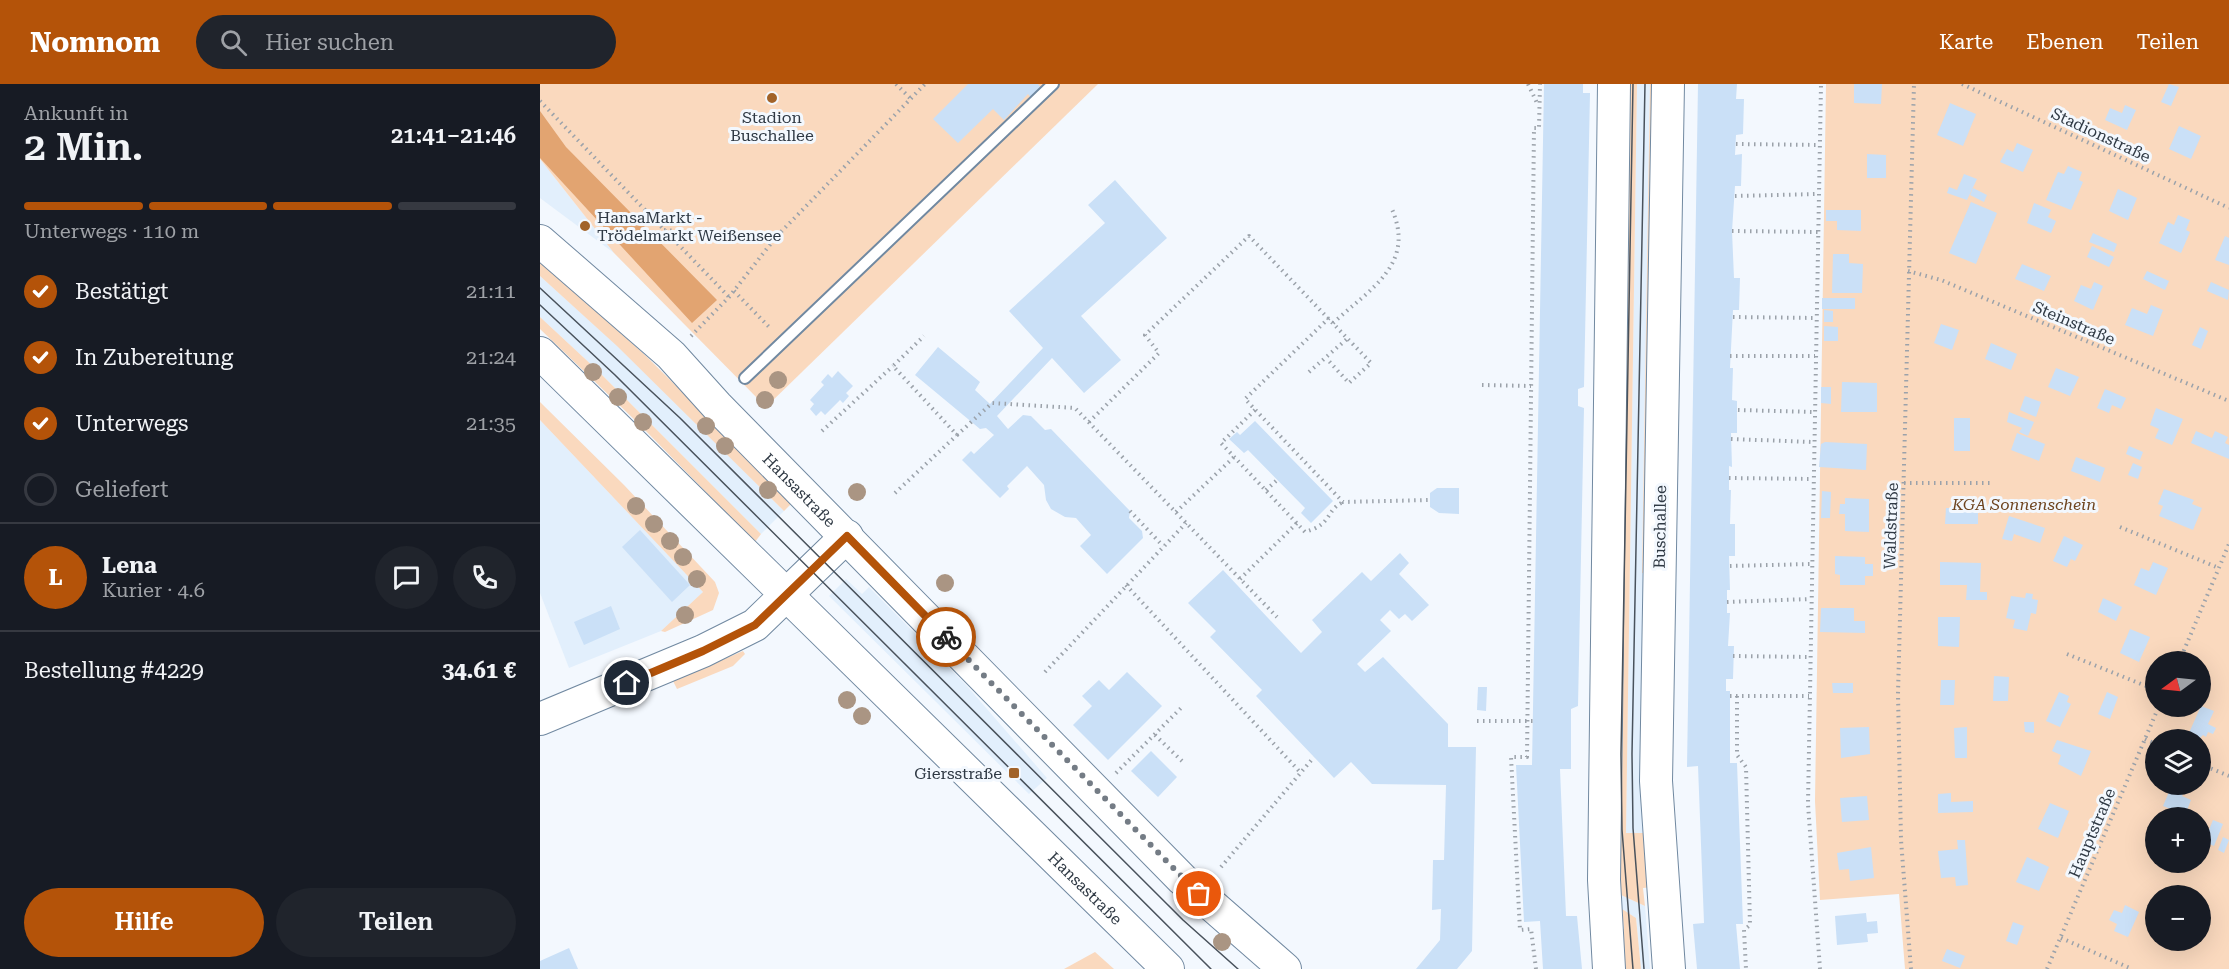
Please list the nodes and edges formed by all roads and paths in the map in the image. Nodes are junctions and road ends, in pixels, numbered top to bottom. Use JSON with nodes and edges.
{"nodes":[{"id":1,"x":896,"y":84,"type":"edge"},
{"id":2,"x":925,"y":84,"type":"edge"},
{"id":3,"x":1053,"y":84,"type":"edge"},
{"id":4,"x":1528,"y":84,"type":"edge"},
{"id":5,"x":1540,"y":84,"type":"edge"},
{"id":6,"x":1614,"y":84,"type":"edge"},
{"id":7,"x":1668,"y":84,"type":"edge"},
{"id":8,"x":1821,"y":84,"type":"edge"},
{"id":9,"x":1914,"y":84,"type":"edge"},
{"id":10,"x":1962,"y":84,"type":"edge"},
{"id":11,"x":911,"y":99,"type":"junction"},
{"id":12,"x":540,"y":101,"type":"edge"},
{"id":13,"x":1539,"y":106,"type":"junction"},
{"id":14,"x":1736,"y":144,"type":"dead end"},
{"id":15,"x":1820,"y":145,"type":"junction"},
{"id":16,"x":1818,"y":194,"type":"junction"},
{"id":17,"x":1735,"y":196,"type":"dead end"},
{"id":18,"x":1391,"y":207,"type":"dead end"},
{"id":19,"x":2229,"y":208,"type":"edge"},
{"id":20,"x":664,"y":231,"type":"junction"},
{"id":21,"x":1732,"y":231,"type":"dead end"},
{"id":22,"x":1818,"y":232,"type":"junction"},
{"id":23,"x":776,"y":237,"type":"junction"},
{"id":24,"x":540,"y":241,"type":"edge"},
{"id":25,"x":1908,"y":271,"type":"junction"},
{"id":26,"x":734,"y":291,"type":"junction"},
{"id":27,"x":729,"y":297,"type":"junction"},
{"id":28,"x":1733,"y":316,"type":"dead end"},
{"id":29,"x":1329,"y":318,"type":"junction"},
{"id":30,"x":1816,"y":318,"type":"junction"},
{"id":31,"x":764,"y":323,"type":"dead end"},
{"id":32,"x":1333,"y":323,"type":"junction"},
{"id":33,"x":696,"y":332,"type":"dead end"},
{"id":34,"x":924,"y":336,"type":"dead end"},
{"id":35,"x":1348,"y":338,"type":"junction"},
{"id":36,"x":540,"y":353,"type":"edge"},
{"id":37,"x":1731,"y":356,"type":"dead end"},
{"id":38,"x":1815,"y":356,"type":"junction"},
{"id":39,"x":1327,"y":358,"type":"junction"},
{"id":40,"x":893,"y":366,"type":"junction"},
{"id":41,"x":1309,"y":372,"type":"dead end"},
{"id":42,"x":745,"y":378,"type":"dead end"},
{"id":43,"x":1482,"y":385,"type":"dead end"},
{"id":44,"x":1531,"y":386,"type":"junction"},
{"id":45,"x":2229,"y":401,"type":"edge"},
{"id":46,"x":1255,"y":410,"type":"junction"},
{"id":47,"x":1738,"y":410,"type":"dead end"},
{"id":48,"x":1814,"y":412,"type":"junction"},
{"id":49,"x":1089,"y":422,"type":"junction"},
{"id":50,"x":822,"y":431,"type":"dead end"},
{"id":51,"x":957,"y":435,"type":"junction"},
{"id":52,"x":1731,"y":440,"type":"dead end"},
{"id":53,"x":1814,"y":442,"type":"junction"},
{"id":54,"x":1234,"y":457,"type":"junction"},
{"id":55,"x":1729,"y":478,"type":"dead end"},
{"id":56,"x":1813,"y":479,"type":"junction"},
{"id":57,"x":1277,"y":480,"type":"dead end"},
{"id":58,"x":1904,"y":483,"type":"junction"},
{"id":59,"x":1990,"y":483,"type":"dead end"},
{"id":60,"x":1266,"y":490,"type":"junction"},
{"id":61,"x":895,"y":493,"type":"dead end"},
{"id":62,"x":1430,"y":500,"type":"dead end"},
{"id":63,"x":1343,"y":502,"type":"junction"},
{"id":64,"x":1130,"y":511,"type":"dead end"},
{"id":65,"x":1176,"y":512,"type":"junction"},
{"id":66,"x":1186,"y":523,"type":"junction"},
{"id":67,"x":1297,"y":523,"type":"junction"},
{"id":68,"x":2120,"y":527,"type":"dead end"},
{"id":69,"x":847,"y":536,"type":"junction"},
{"id":70,"x":2229,"y":544,"type":"edge"},
{"id":71,"x":1163,"y":546,"type":"junction"},
{"id":72,"x":1811,"y":564,"type":"junction"},
{"id":73,"x":1730,"y":566,"type":"dead end"},
{"id":74,"x":2219,"y":567,"type":"junction"},
{"id":75,"x":1240,"y":579,"type":"junction"},
{"id":76,"x":1126,"y":585,"type":"junction"},
{"id":77,"x":786,"y":596,"type":"junction"},
{"id":78,"x":1810,"y":599,"type":"junction"},
{"id":79,"x":1727,"y":602,"type":"dead end"},
{"id":80,"x":1277,"y":617,"type":"dead end"},
{"id":81,"x":2184,"y":651,"type":"edge"},
{"id":82,"x":2067,"y":654,"type":"dead end"},
{"id":83,"x":1733,"y":656,"type":"dead end"},
{"id":84,"x":1809,"y":657,"type":"junction"},
{"id":85,"x":1045,"y":672,"type":"dead end"},
{"id":86,"x":2145,"y":686,"type":"edge"},
{"id":87,"x":1730,"y":696,"type":"dead end"},
{"id":88,"x":1737,"y":696,"type":"junction"},
{"id":89,"x":1809,"y":696,"type":"junction"},
{"id":90,"x":1181,"y":708,"type":"dead end"},
{"id":91,"x":540,"y":719,"type":"edge"},
{"id":92,"x":1477,"y":721,"type":"dead end"},
{"id":93,"x":1530,"y":721,"type":"junction"},
{"id":94,"x":1155,"y":735,"type":"junction"},
{"id":95,"x":2145,"y":740,"type":"edge"},
{"id":96,"x":1314,"y":757,"type":"dead end"},
{"id":97,"x":1184,"y":763,"type":"dead end"},
{"id":98,"x":2211,"y":769,"type":"edge"},
{"id":99,"x":1299,"y":772,"type":"junction"},
{"id":100,"x":1114,"y":776,"type":"dead end"},
{"id":101,"x":2229,"y":776,"type":"edge"},
{"id":102,"x":1221,"y":867,"type":"dead end"},
{"id":103,"x":2061,"y":938,"type":"junction"},
{"id":104,"x":1168,"y":969,"type":"edge"},
{"id":105,"x":1285,"y":969,"type":"edge"},
{"id":106,"x":1536,"y":969,"type":"edge"},
{"id":107,"x":1610,"y":969,"type":"edge"},
{"id":108,"x":1669,"y":969,"type":"edge"},
{"id":109,"x":1746,"y":969,"type":"edge"},
{"id":110,"x":1820,"y":969,"type":"edge"},
{"id":111,"x":1911,"y":969,"type":"edge"},
{"id":112,"x":2047,"y":969,"type":"edge"},
{"id":113,"x":2132,"y":969,"type":"edge"}],
"edges":[{"from":1,"to":11,"type":"path"},
{"from":2,"to":11,"type":"path"},
{"from":3,"to":42,"type":"lane"},
{"from":4,"to":13,"type":"path"},
{"from":5,"to":13,"type":"path"},
{"from":6,"to":107,"type":"main road"},
{"from":7,"to":108,"type":"main road","name":"Buschallee"},
{"from":8,"to":15,"type":"path"},
{"from":9,"to":25,"type":"path","name":"Waldstraße"},
{"from":10,"to":19,"type":"path","name":"Stadionstraße"},
{"from":11,"to":23,"type":"path"},
{"from":12,"to":20,"type":"path"},
{"from":13,"to":44,"type":"path"},
{"from":14,"to":15,"type":"path"},
{"from":15,"to":16,"type":"path"},
{"from":16,"to":17,"type":"path"},
{"from":16,"to":22,"type":"path"},
{"from":18,"to":32,"type":"path"},
{"from":20,"to":23,"type":"path"},
{"from":20,"to":27,"type":"path"},
{"from":21,"to":22,"type":"path"},
{"from":22,"to":30,"type":"path"},
{"from":23,"to":26,"type":"path"},
{"from":24,"to":69,"type":"main road","name":"Hansastraße"},
{"from":25,"to":45,"type":"path","name":"Steinstraße"},
{"from":25,"to":58,"type":"path","name":"Waldstraße"},
{"from":26,"to":27,"type":"path"},
{"from":26,"to":31,"type":"path"},
{"from":27,"to":33,"type":"path"},
{"from":28,"to":30,"type":"path"},
{"from":29,"to":32,"type":"path"},
{"from":29,"to":46,"type":"path"},
{"from":29,"to":49,"type":"path"},
{"from":30,"to":38,"type":"path"},
{"from":32,"to":35,"type":"path"},
{"from":34,"to":40,"type":"path"},
{"from":35,"to":39,"type":"path"},
{"from":35,"to":39,"type":"path"},
{"from":36,"to":77,"type":"main road","name":"Hansastraße"},
{"from":37,"to":38,"type":"path"},
{"from":38,"to":48,"type":"path"},
{"from":39,"to":41,"type":"path"},
{"from":40,"to":50,"type":"path"},
{"from":40,"to":51,"type":"path"},
{"from":43,"to":44,"type":"path"},
{"from":44,"to":93,"type":"path"},
{"from":46,"to":54,"type":"path"},
{"from":46,"to":63,"type":"path"},
{"from":47,"to":48,"type":"path"},
{"from":48,"to":53,"type":"path"},
{"from":49,"to":51,"type":"path"},
{"from":49,"to":65,"type":"path"},
{"from":51,"to":61,"type":"path"},
{"from":52,"to":53,"type":"path"},
{"from":53,"to":56,"type":"path"},
{"from":54,"to":60,"type":"path"},
{"from":54,"to":65,"type":"path"},
{"from":55,"to":56,"type":"path"},
{"from":56,"to":72,"type":"path"},
{"from":57,"to":60,"type":"path"},
{"from":58,"to":59,"type":"path"},
{"from":58,"to":111,"type":"path","name":"Waldstraße"},
{"from":60,"to":67,"type":"path"},
{"from":62,"to":63,"type":"path"},
{"from":63,"to":67,"type":"path"},
{"from":64,"to":71,"type":"path"},
{"from":65,"to":66,"type":"path"},
{"from":66,"to":71,"type":"path"},
{"from":66,"to":75,"type":"path"},
{"from":67,"to":75,"type":"path"},
{"from":68,"to":74,"type":"path"},
{"from":69,"to":77,"type":"main road"},
{"from":69,"to":105,"type":"main road","name":"Hansastraße"},
{"from":70,"to":74,"type":"path"},
{"from":71,"to":76,"type":"path"},
{"from":72,"to":73,"type":"path"},
{"from":72,"to":78,"type":"path"},
{"from":74,"to":81,"type":"path"},
{"from":75,"to":80,"type":"path"},
{"from":76,"to":85,"type":"path"},
{"from":76,"to":99,"type":"path"},
{"from":77,"to":91,"type":"main road"},
{"from":77,"to":104,"type":"main road","name":"Hansastraße"},
{"from":78,"to":79,"type":"path"},
{"from":78,"to":84,"type":"path"},
{"from":82,"to":86,"type":"path"},
{"from":83,"to":84,"type":"path"},
{"from":84,"to":89,"type":"path"},
{"from":87,"to":88,"type":"path"},
{"from":88,"to":89,"type":"path"},
{"from":88,"to":109,"type":"path"},
{"from":89,"to":110,"type":"path"},
{"from":90,"to":94,"type":"path"},
{"from":92,"to":93,"type":"path"},
{"from":93,"to":106,"type":"path"},
{"from":94,"to":97,"type":"path"},
{"from":94,"to":100,"type":"path"},
{"from":95,"to":103,"type":"path","name":"Hauptstraße"},
{"from":96,"to":99,"type":"path"},
{"from":98,"to":101,"type":"path"},
{"from":99,"to":102,"type":"path"},
{"from":103,"to":112,"type":"path","name":"Hauptstraße"},
{"from":103,"to":113,"type":"path"}]}
